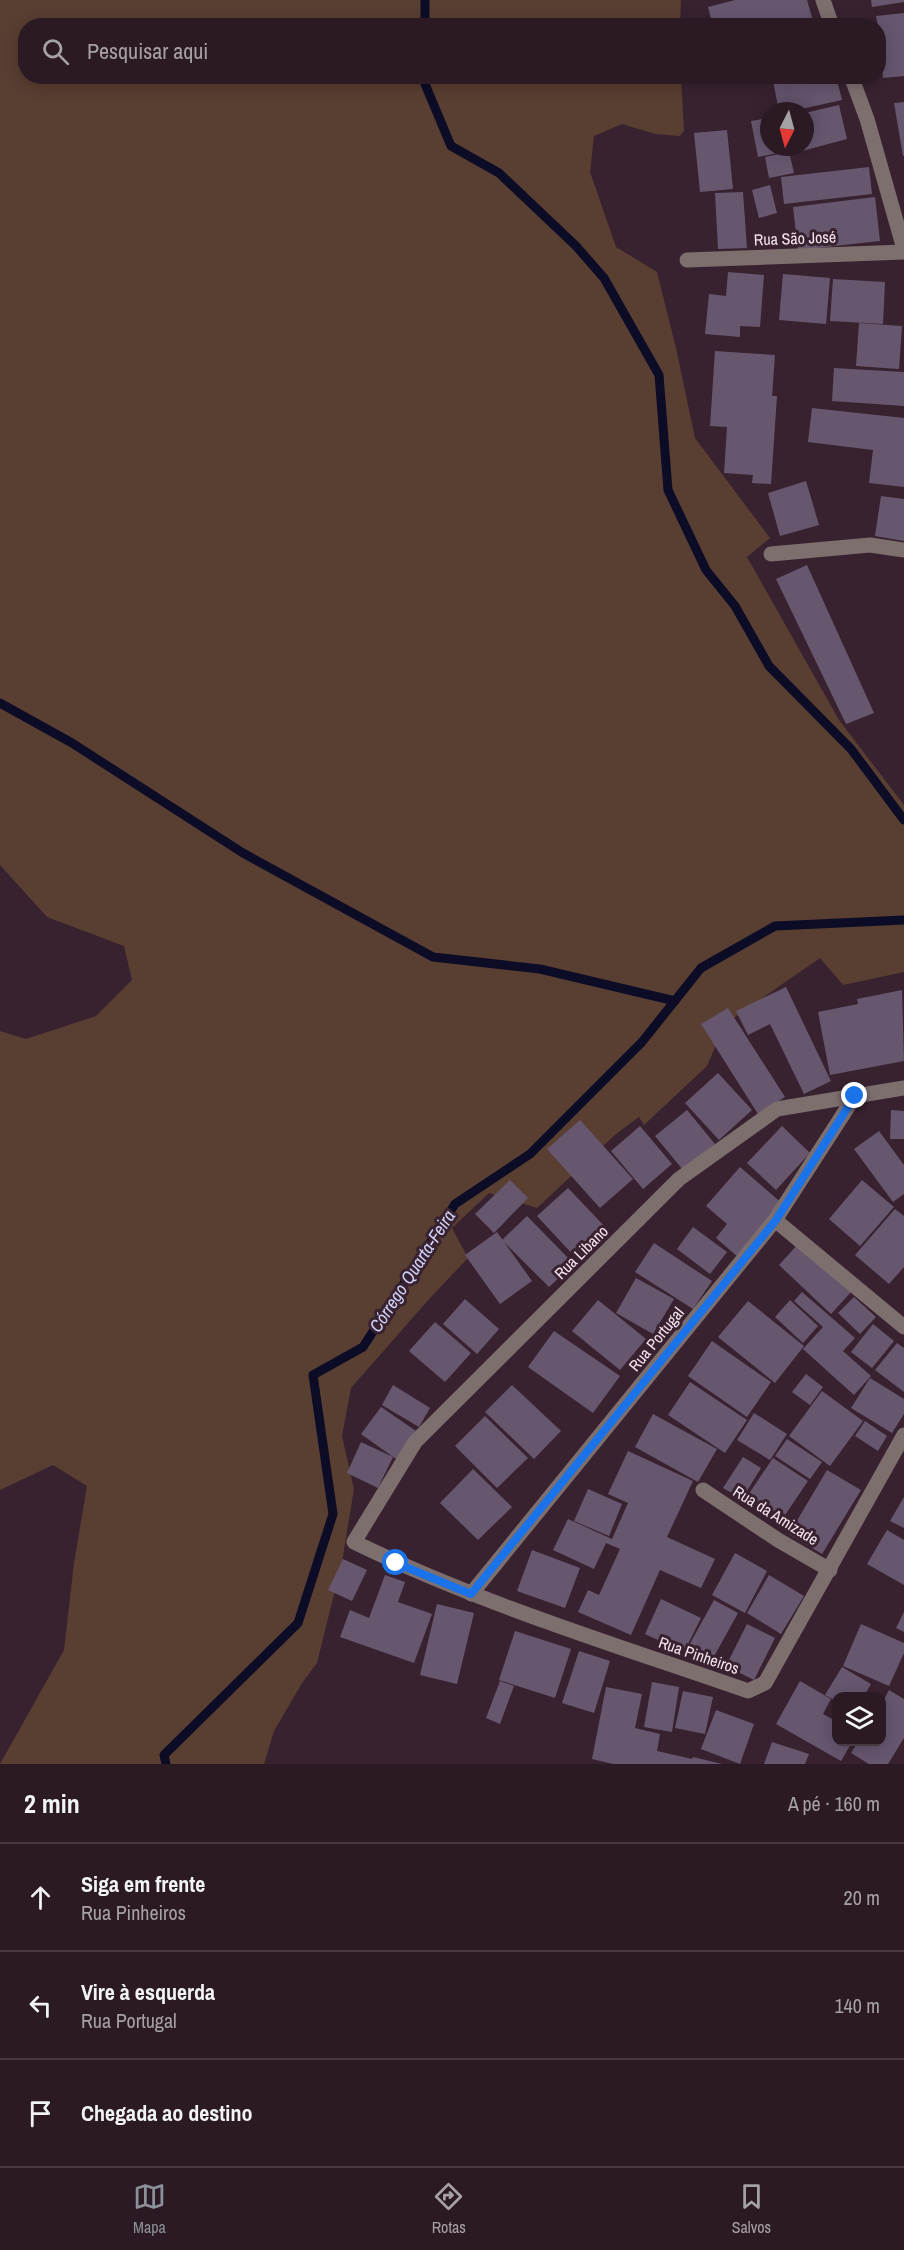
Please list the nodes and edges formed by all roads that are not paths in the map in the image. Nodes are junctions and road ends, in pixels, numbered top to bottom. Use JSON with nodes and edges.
{"nodes":[{"id":1,"x":823,"y":0,"type":"edge"},
{"id":2,"x":829,"y":18,"type":"edge"},
{"id":3,"x":854,"y":84,"type":"edge"},
{"id":4,"x":904,"y":251,"type":"edge"},
{"id":5,"x":687,"y":260,"type":"dead end"},
{"id":6,"x":904,"y":550,"type":"edge"},
{"id":7,"x":771,"y":554,"type":"dead end"},
{"id":8,"x":904,"y":1088,"type":"edge"},
{"id":9,"x":855,"y":1096,"type":"junction"},
{"id":10,"x":776,"y":1220,"type":"junction"},
{"id":11,"x":904,"y":1327,"type":"edge"},
{"id":12,"x":904,"y":1434,"type":"edge"},
{"id":13,"x":703,"y":1490,"type":"dead end"},
{"id":14,"x":354,"y":1542,"type":"joint"},
{"id":15,"x":830,"y":1570,"type":"junction"},
{"id":16,"x":471,"y":1594,"type":"junction"}],
"edges":[{"from":1,"to":2,"type":"street"},
{"from":3,"to":4,"type":"street"},
{"from":4,"to":5,"type":"street","name":"Rua São José"},
{"from":6,"to":7,"type":"street"},
{"from":8,"to":9,"type":"street","name":"Rua Libano"},
{"from":9,"to":10,"type":"street","name":"Rua Portugal"},
{"from":9,"to":14,"type":"street","name":"Rua Libano"},
{"from":10,"to":11,"type":"street"},
{"from":10,"to":16,"type":"street","name":"Rua Portugal"},
{"from":12,"to":15,"type":"street","name":"Rua Pinheiros"},
{"from":13,"to":15,"type":"street","name":"Rua da Amizade"},
{"from":14,"to":16,"type":"street","name":"Rua Pinheiros"},
{"from":15,"to":16,"type":"street","name":"Rua Pinheiros"}]}
